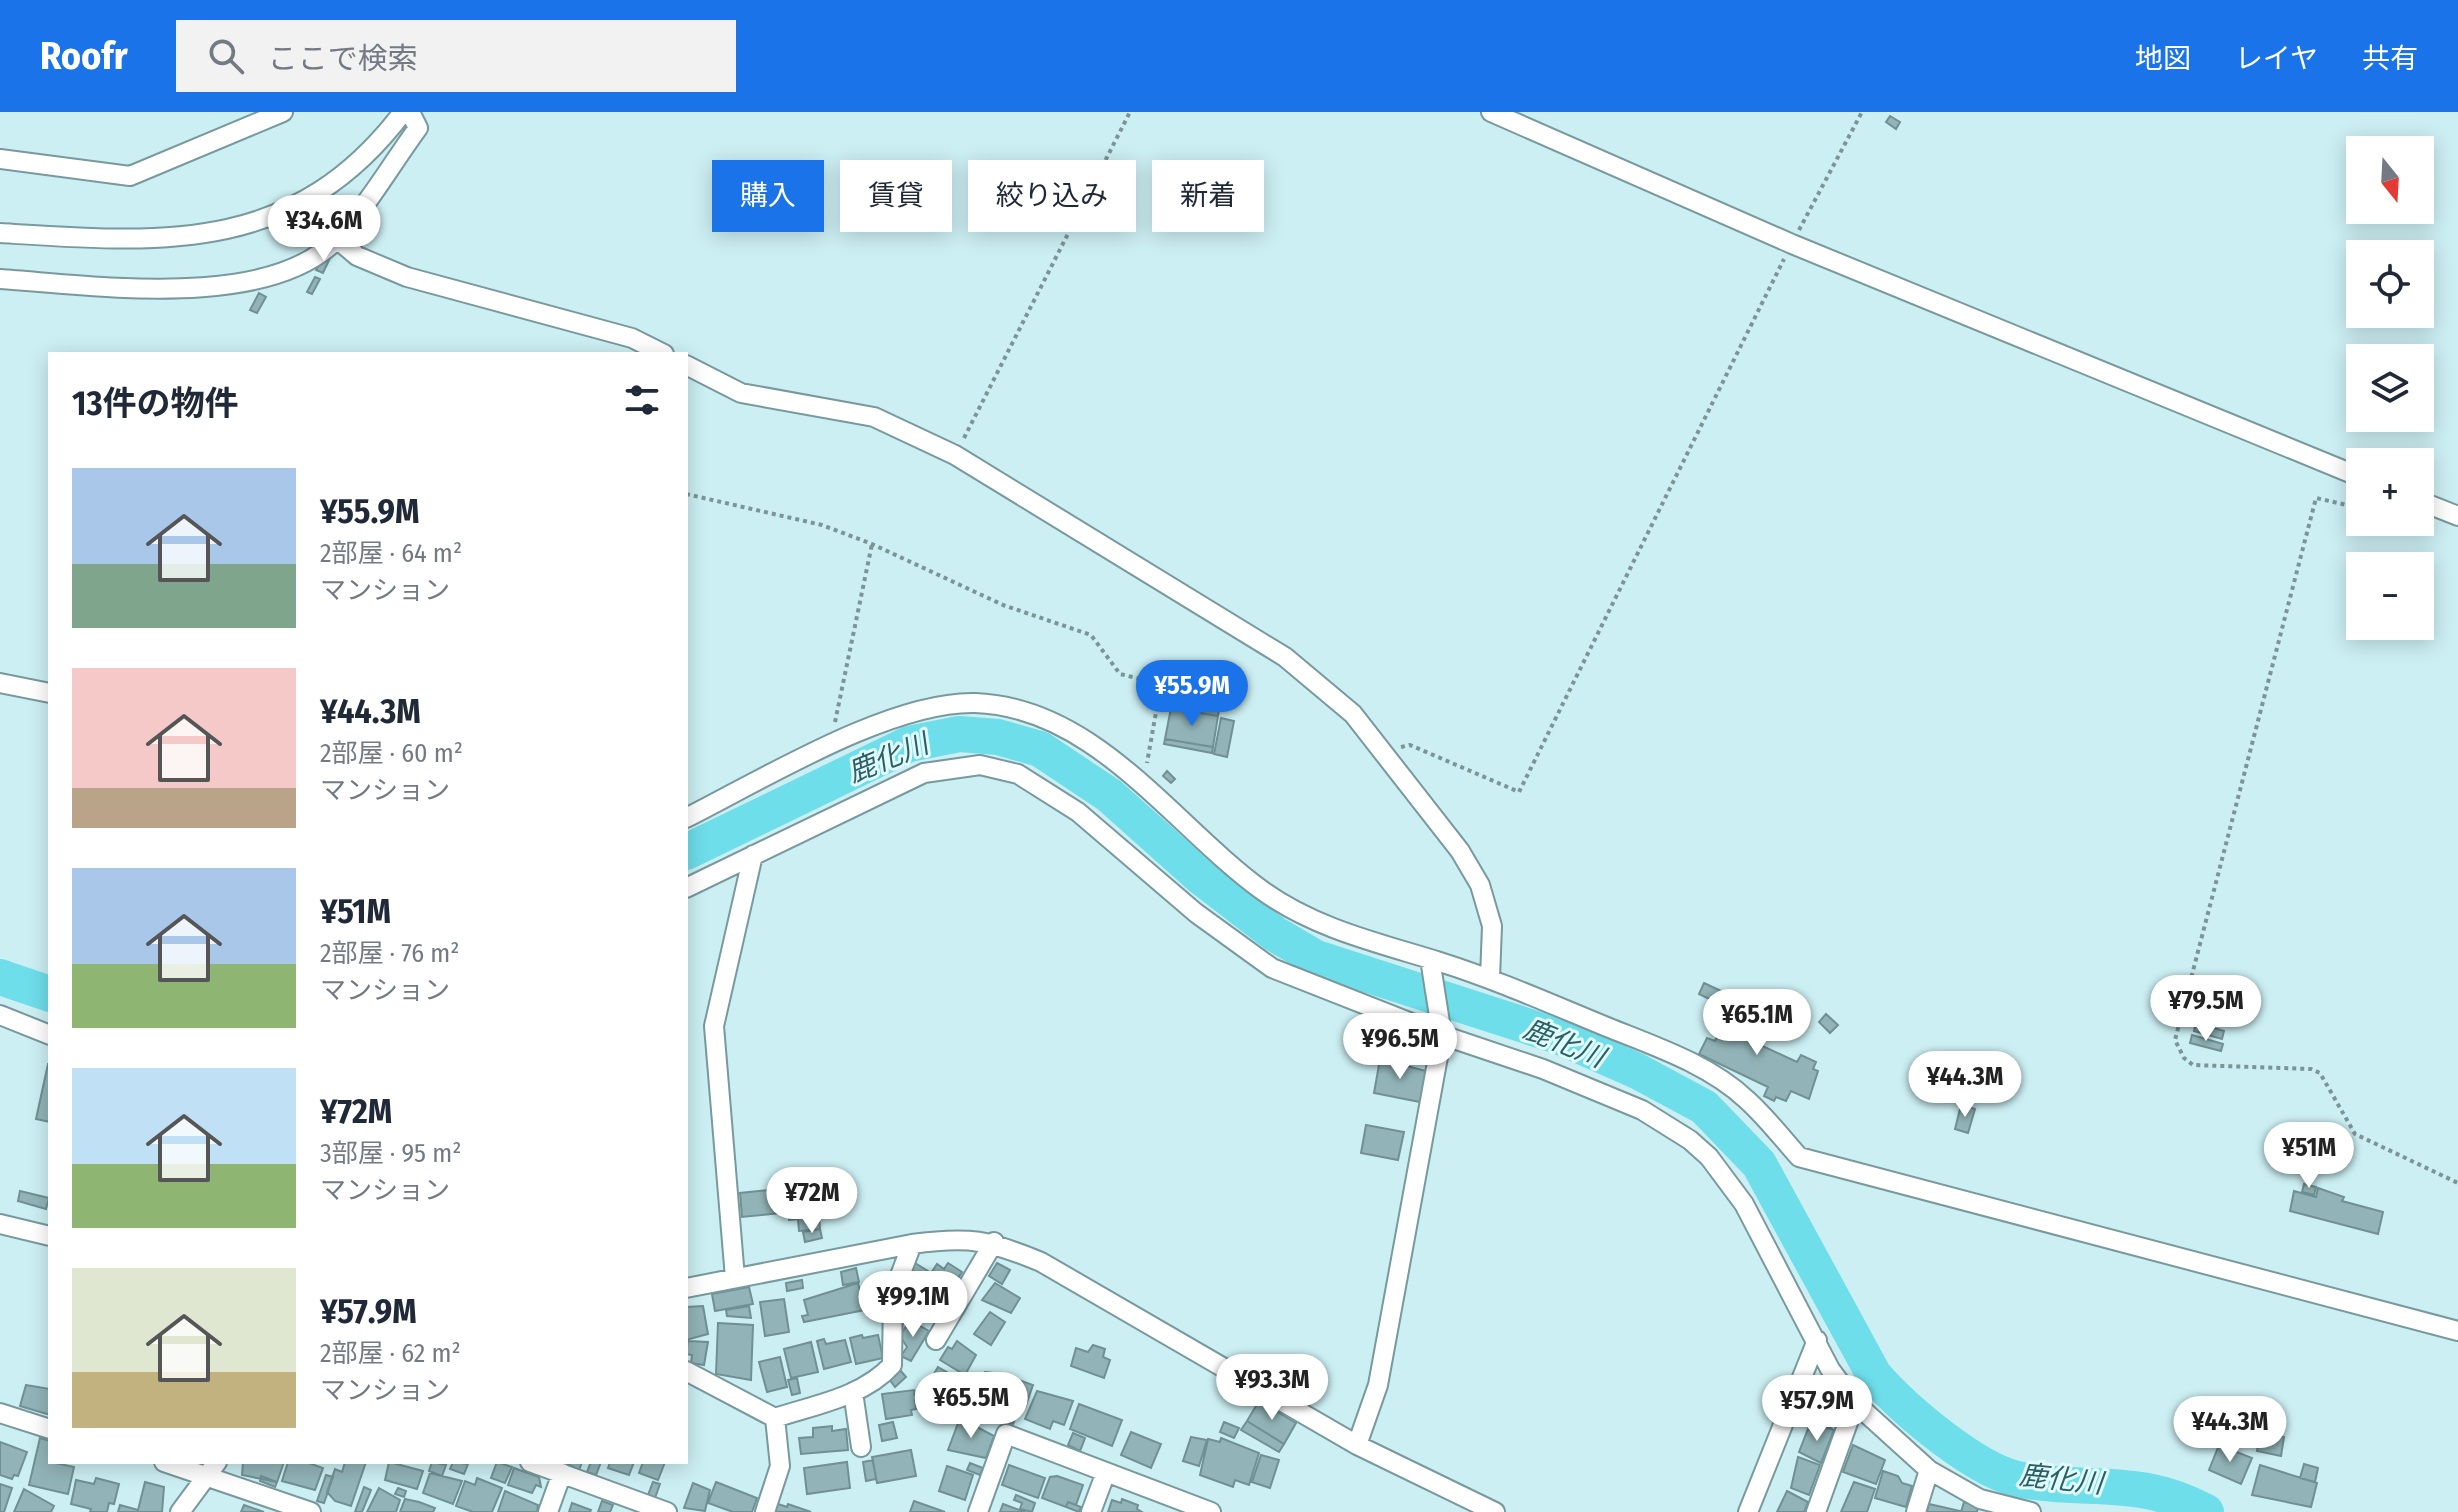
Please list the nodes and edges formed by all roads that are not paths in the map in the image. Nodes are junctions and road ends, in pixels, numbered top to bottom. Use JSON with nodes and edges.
{"nodes":[{"id":1,"x":283,"y":112,"type":"edge"},
{"id":2,"x":403,"y":112,"type":"edge"},
{"id":3,"x":410,"y":112,"type":"edge"},
{"id":4,"x":1491,"y":112,"type":"edge"},
{"id":5,"x":0,"y":159,"type":"edge"},
{"id":6,"x":0,"y":233,"type":"edge"},
{"id":7,"x":337,"y":239,"type":"junction"},
{"id":8,"x":0,"y":279,"type":"edge"},
{"id":9,"x":660,"y":352,"type":"edge"},
{"id":10,"x":688,"y":366,"type":"edge"},
{"id":11,"x":2346,"y":471,"type":"edge"},
{"id":12,"x":2434,"y":507,"type":"edge"},
{"id":13,"x":2458,"y":516,"type":"edge"},
{"id":14,"x":0,"y":683,"type":"edge"},
{"id":15,"x":48,"y":693,"type":"edge"},
{"id":16,"x":688,"y":817,"type":"edge"},
{"id":17,"x":753,"y":855,"type":"junction"},
{"id":18,"x":688,"y":887,"type":"edge"},
{"id":19,"x":1431,"y":963,"type":"junction"},
{"id":20,"x":1490,"y":978,"type":"junction"},
{"id":21,"x":0,"y":1015,"type":"edge"},
{"id":22,"x":48,"y":1034,"type":"edge"},
{"id":23,"x":1442,"y":1035,"type":"junction"},
{"id":24,"x":0,"y":1224,"type":"edge"},
{"id":25,"x":48,"y":1236,"type":"edge"},
{"id":26,"x":994,"y":1242,"type":"junction"},
{"id":27,"x":912,"y":1244,"type":"junction"},
{"id":28,"x":735,"y":1278,"type":"junction"},
{"id":29,"x":688,"y":1288,"type":"edge"},
{"id":30,"x":2458,"y":1331,"type":"edge"},
{"id":31,"x":936,"y":1340,"type":"dead end"},
{"id":32,"x":1817,"y":1340,"type":"junction"},
{"id":33,"x":688,"y":1372,"type":"edge"},
{"id":34,"x":853,"y":1392,"type":"junction"},
{"id":35,"x":1855,"y":1403,"type":"junction"},
{"id":36,"x":0,"y":1413,"type":"edge"},
{"id":37,"x":775,"y":1418,"type":"junction"},
{"id":38,"x":48,"y":1428,"type":"edge"},
{"id":39,"x":1357,"y":1445,"type":"junction"},
{"id":40,"x":861,"y":1447,"type":"dead end"},
{"id":41,"x":180,"y":1464,"type":"edge"},
{"id":42,"x":536,"y":1464,"type":"edge"},
{"id":43,"x":212,"y":1468,"type":"edge"},
{"id":44,"x":1929,"y":1470,"type":"junction"},
{"id":45,"x":1106,"y":1472,"type":"junction"},
{"id":46,"x":562,"y":1473,"type":"junction"},
{"id":47,"x":1205,"y":1511,"type":"edge"},
{"id":48,"x":2010,"y":1511,"type":"edge"},
{"id":49,"x":180,"y":1512,"type":"edge"},
{"id":50,"x":311,"y":1512,"type":"edge"},
{"id":51,"x":548,"y":1512,"type":"edge"},
{"id":52,"x":667,"y":1512,"type":"edge"},
{"id":53,"x":765,"y":1512,"type":"edge"},
{"id":54,"x":978,"y":1512,"type":"edge"},
{"id":55,"x":1091,"y":1512,"type":"edge"},
{"id":56,"x":1495,"y":1512,"type":"edge"},
{"id":57,"x":1748,"y":1512,"type":"edge"},
{"id":58,"x":1816,"y":1512,"type":"edge"},
{"id":59,"x":1916,"y":1512,"type":"edge"},
{"id":60,"x":2031,"y":1512,"type":"edge"}],
"edges":[{"from":1,"to":5,"type":"street"},
{"from":2,"to":6,"type":"street"},
{"from":3,"to":7,"type":"street"},
{"from":4,"to":11,"type":"street"},
{"from":7,"to":8,"type":"street"},
{"from":7,"to":9,"type":"street"},
{"from":10,"to":20,"type":"street"},
{"from":12,"to":13,"type":"street"},
{"from":14,"to":15,"type":"street"},
{"from":16,"to":19,"type":"street"},
{"from":17,"to":18,"type":"street"},
{"from":17,"to":23,"type":"street"},
{"from":17,"to":28,"type":"street"},
{"from":19,"to":20,"type":"street"},
{"from":19,"to":23,"type":"street"},
{"from":20,"to":30,"type":"street"},
{"from":21,"to":22,"type":"street"},
{"from":23,"to":32,"type":"street"},
{"from":23,"to":39,"type":"street"},
{"from":24,"to":25,"type":"street"},
{"from":26,"to":27,"type":"street"},
{"from":26,"to":31,"type":"street"},
{"from":26,"to":39,"type":"street"},
{"from":27,"to":28,"type":"street"},
{"from":27,"to":34,"type":"street"},
{"from":28,"to":29,"type":"street"},
{"from":32,"to":35,"type":"street"},
{"from":32,"to":57,"type":"street"},
{"from":33,"to":37,"type":"street"},
{"from":34,"to":37,"type":"street"},
{"from":34,"to":40,"type":"street"},
{"from":35,"to":44,"type":"street"},
{"from":35,"to":58,"type":"street"},
{"from":36,"to":38,"type":"street"},
{"from":37,"to":53,"type":"street"},
{"from":39,"to":56,"type":"street"},
{"from":41,"to":43,"type":"street"},
{"from":42,"to":46,"type":"street"},
{"from":43,"to":49,"type":"street"},
{"from":43,"to":50,"type":"street"},
{"from":44,"to":48,"type":"street"},
{"from":44,"to":59,"type":"street"},
{"from":45,"to":47,"type":"street"},
{"from":45,"to":54,"type":"street"},
{"from":45,"to":55,"type":"street"},
{"from":46,"to":51,"type":"street"},
{"from":46,"to":52,"type":"street"},
{"from":48,"to":60,"type":"street"}]}
